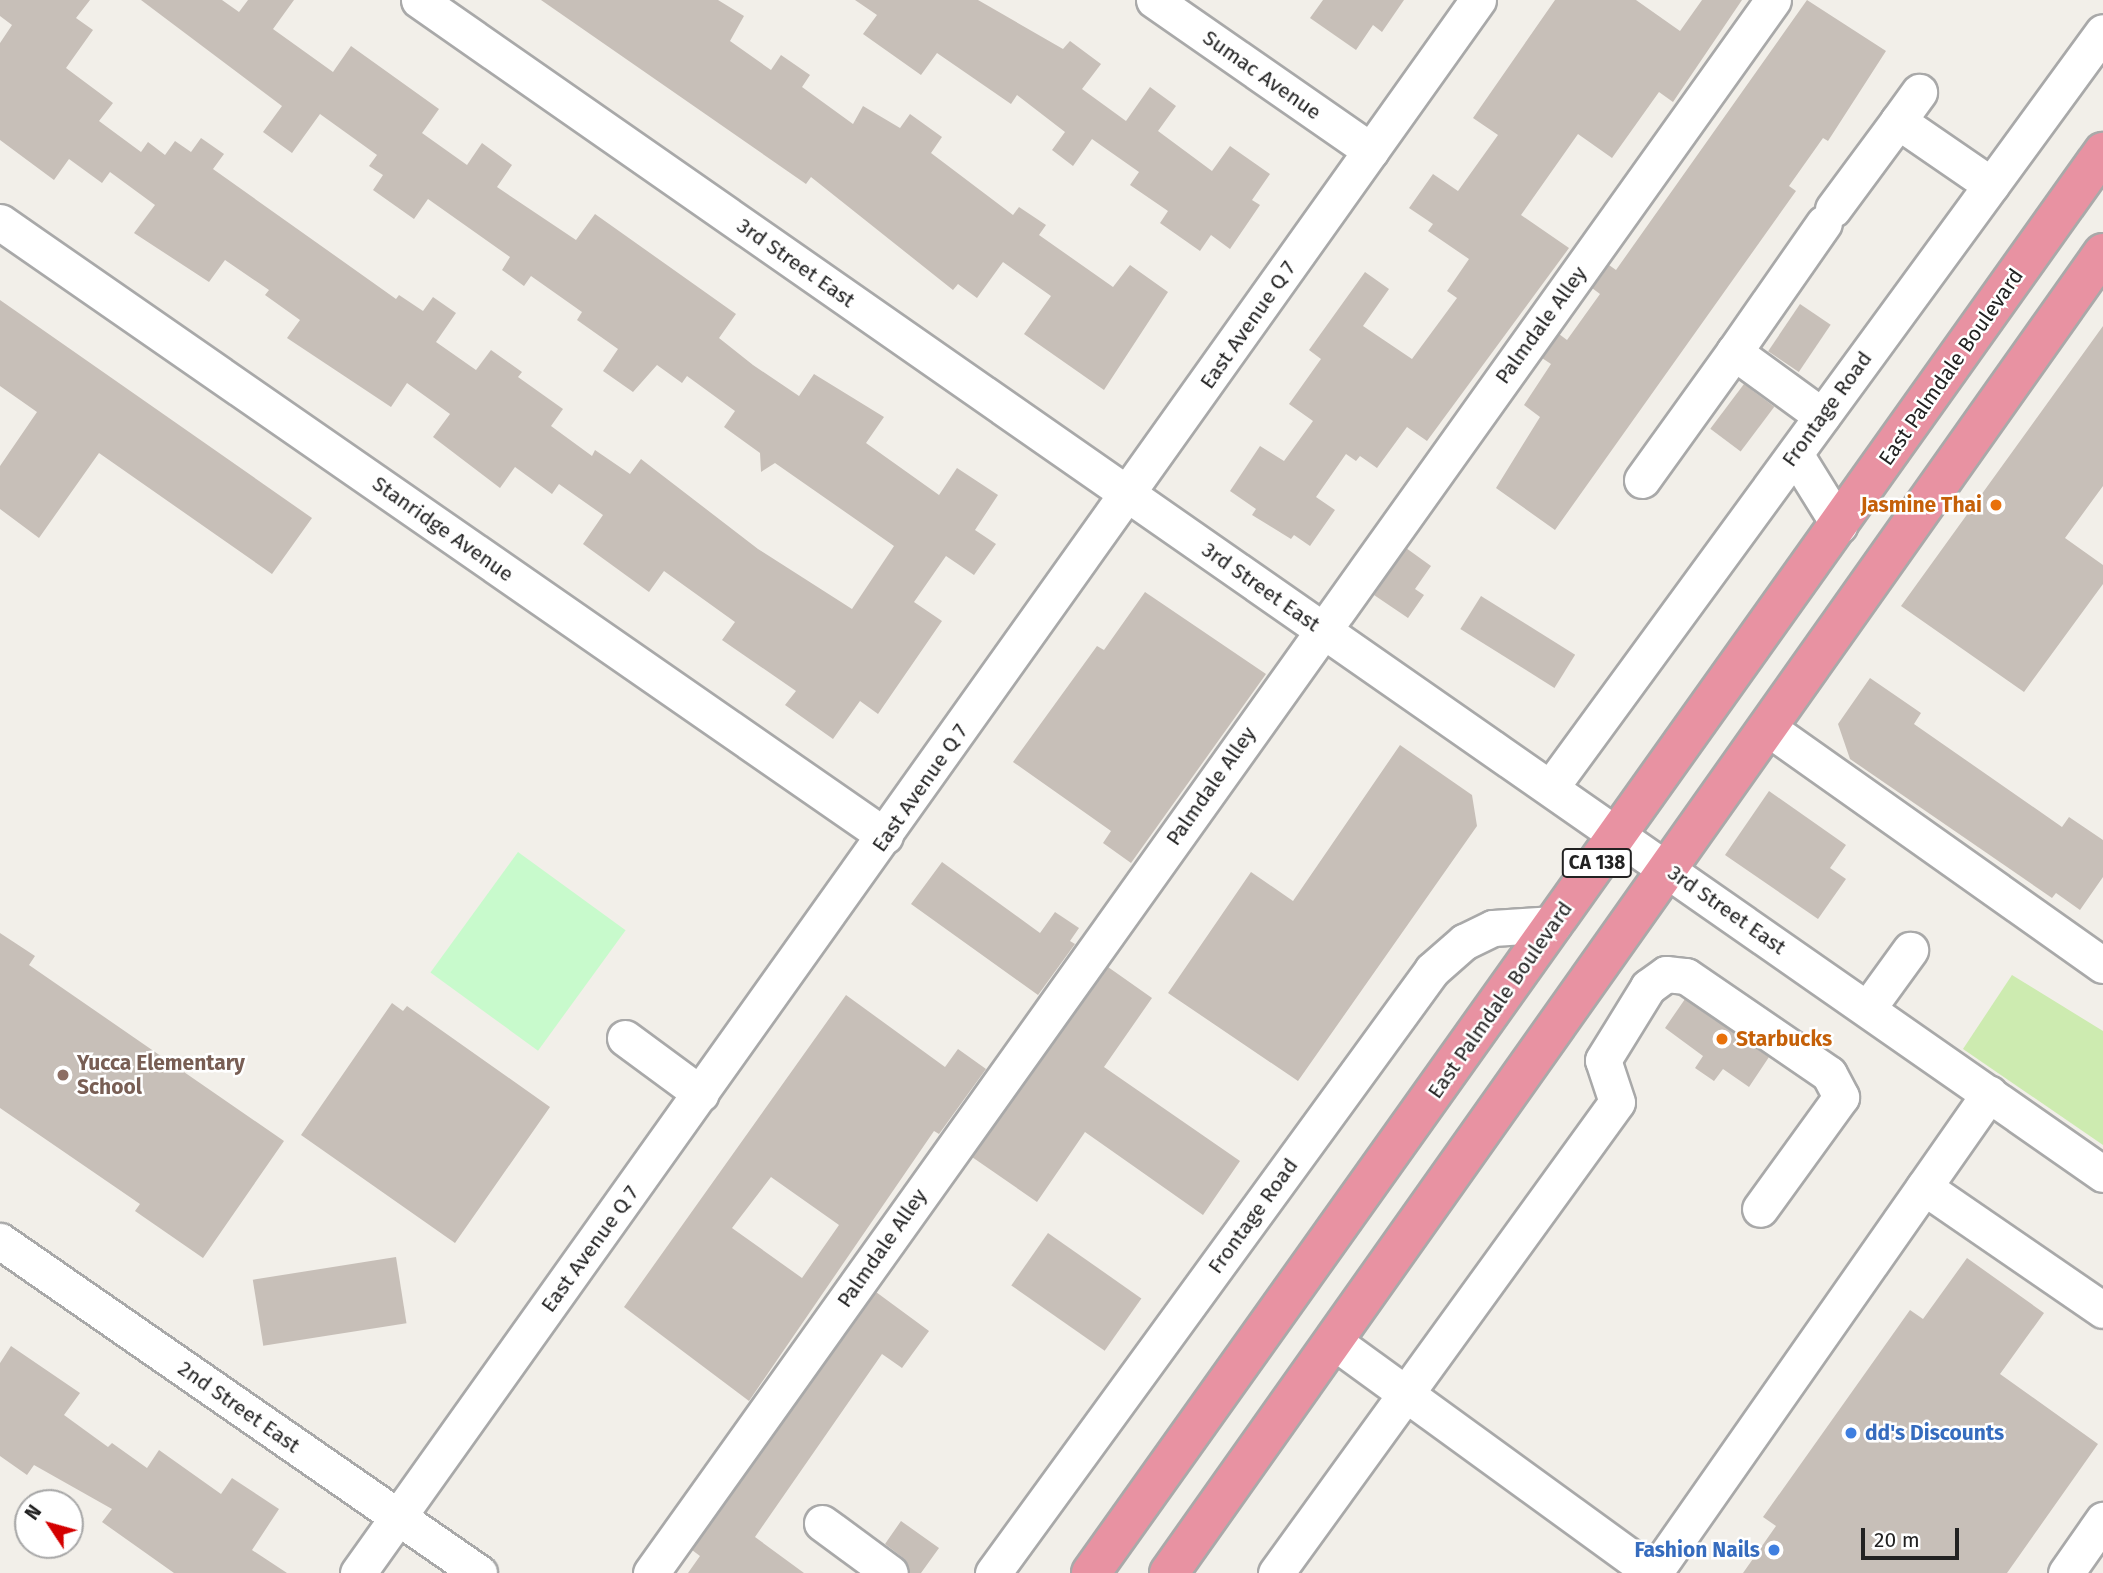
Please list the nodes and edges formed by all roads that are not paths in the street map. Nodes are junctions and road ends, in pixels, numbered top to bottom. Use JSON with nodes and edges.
{"nodes":[{"id":1,"x":419,"y":0,"type":"edge"},
{"id":2,"x":1154,"y":0,"type":"edge"},
{"id":3,"x":1478,"y":0,"type":"edge"},
{"id":4,"x":1773,"y":0,"type":"edge"},
{"id":5,"x":2103,"y":32,"type":"edge"},
{"id":6,"x":1919,"y":92,"type":"dead end"},
{"id":7,"x":1898,"y":121,"type":"junction"},
{"id":8,"x":1371,"y":150,"type":"junction"},
{"id":9,"x":2103,"y":152,"type":"edge"},
{"id":10,"x":1991,"y":185,"type":"junction"},
{"id":11,"x":0,"y":222,"type":"edge"},
{"id":12,"x":2103,"y":253,"type":"edge"},
{"id":13,"x":1734,"y":352,"type":"junction"},
{"id":14,"x":1822,"y":416,"type":"junction"},
{"id":15,"x":1795,"y":454,"type":"junction"},
{"id":16,"x":1642,"y":480,"type":"dead end"},
{"id":17,"x":1128,"y":495,"type":"junction"},
{"id":18,"x":1839,"y":524,"type":"junction"},
{"id":19,"x":1322,"y":630,"type":"junction"},
{"id":20,"x":1768,"y":728,"type":"junction"},
{"id":21,"x":1551,"y":787,"type":"junction"},
{"id":22,"x":1618,"y":833,"type":"junction"},
{"id":23,"x":885,"y":836,"type":"junction"},
{"id":24,"x":1667,"y":868,"type":"junction"},
{"id":25,"x":1555,"y":924,"type":"junction"},
{"id":26,"x":1910,"y":950,"type":"dead end"},
{"id":27,"x":2103,"y":965,"type":"edge"},
{"id":28,"x":1868,"y":1008,"type":"junction"},
{"id":29,"x":625,"y":1038,"type":"dead end"},
{"id":30,"x":701,"y":1094,"type":"junction"},
{"id":31,"x":1989,"y":1094,"type":"junction"},
{"id":32,"x":2103,"y":1174,"type":"edge"},
{"id":33,"x":1924,"y":1187,"type":"junction"},
{"id":34,"x":1760,"y":1209,"type":"dead end"},
{"id":35,"x":0,"y":1241,"type":"edge"},
{"id":36,"x":2103,"y":1310,"type":"edge"},
{"id":37,"x":1333,"y":1341,"type":"junction"},
{"id":38,"x":1405,"y":1393,"type":"junction"},
{"id":39,"x":398,"y":1518,"type":"junction"},
{"id":40,"x":2103,"y":1520,"type":"edge"},
{"id":41,"x":822,"y":1523,"type":"dead end"},
{"id":42,"x":358,"y":1573,"type":"edge"},
{"id":43,"x":479,"y":1573,"type":"edge"},
{"id":44,"x":651,"y":1573,"type":"edge"},
{"id":45,"x":890,"y":1573,"type":"edge"},
{"id":46,"x":993,"y":1573,"type":"edge"},
{"id":47,"x":1091,"y":1573,"type":"edge"},
{"id":48,"x":1169,"y":1573,"type":"edge"},
{"id":49,"x":1276,"y":1573,"type":"edge"},
{"id":50,"x":1653,"y":1573,"type":"edge"},
{"id":51,"x":2066,"y":1573,"type":"edge"}],
"edges":[{"from":1,"to":17,"type":"street","name":"3rd Street East"},
{"from":2,"to":8,"type":"street","name":"Sumac Avenue"},
{"from":3,"to":8,"type":"street","name":"East Avenue Q 7"},
{"from":4,"to":19,"type":"street","name":"Palmdale Alley"},
{"from":5,"to":10,"type":"street","name":"Frontage Road"},
{"from":6,"to":7,"type":"street"},
{"from":7,"to":10,"type":"street"},
{"from":7,"to":13,"type":"street"},
{"from":8,"to":17,"type":"street","name":"East Avenue Q 7"},
{"from":9,"to":18,"type":"highway","name":"East Palmdale Boulevard","number":"CA 138"},
{"from":10,"to":14,"type":"street","name":"Frontage Road"},
{"from":11,"to":23,"type":"street","name":"Stanridge Avenue"},
{"from":12,"to":20,"type":"highway","number":"CA 138"},
{"from":13,"to":14,"type":"street"},
{"from":13,"to":16,"type":"street"},
{"from":14,"to":15,"type":"street","name":"Frontage Road"},
{"from":15,"to":18,"type":"street"},
{"from":15,"to":21,"type":"street","name":"Frontage Road"},
{"from":17,"to":19,"type":"street","name":"3rd Street East"},
{"from":17,"to":23,"type":"street","name":"East Avenue Q 7"},
{"from":18,"to":22,"type":"highway","name":"East Palmdale Boulevard","number":"CA 138"},
{"from":19,"to":21,"type":"street","name":"3rd Street East"},
{"from":19,"to":44,"type":"street","name":"Palmdale Alley"},
{"from":20,"to":24,"type":"highway","number":"CA 138"},
{"from":20,"to":27,"type":"street"},
{"from":21,"to":22,"type":"street","name":"3rd Street East"},
{"from":22,"to":24,"type":"street","name":"3rd Street East"},
{"from":22,"to":25,"type":"highway","name":"East Palmdale Boulevard","number":"CA 138"},
{"from":23,"to":30,"type":"street","name":"East Avenue Q 7"},
{"from":24,"to":28,"type":"street","name":"3rd Street East"},
{"from":24,"to":37,"type":"highway","number":"CA 138"},
{"from":25,"to":46,"type":"street","name":"Frontage Road"},
{"from":25,"to":47,"type":"highway","name":"East Palmdale Boulevard","number":"CA 138"},
{"from":26,"to":28,"type":"street"},
{"from":28,"to":31,"type":"street","name":"3rd Street East"},
{"from":29,"to":30,"type":"street"},
{"from":30,"to":39,"type":"street","name":"East Avenue Q 7"},
{"from":31,"to":32,"type":"street","name":"3rd Street East"},
{"from":31,"to":33,"type":"street"},
{"from":33,"to":36,"type":"street"},
{"from":33,"to":50,"type":"street"},
{"from":34,"to":38,"type":"street"},
{"from":35,"to":39,"type":"street","name":"2nd Street East"},
{"from":37,"to":38,"type":"street"},
{"from":37,"to":48,"type":"highway","number":"CA 138"},
{"from":38,"to":49,"type":"street"},
{"from":38,"to":50,"type":"street"},
{"from":39,"to":42,"type":"street","name":"East Avenue Q 7"},
{"from":39,"to":43,"type":"street","name":"2nd Street East"},
{"from":40,"to":51,"type":"street"},
{"from":41,"to":45,"type":"street"}]}
